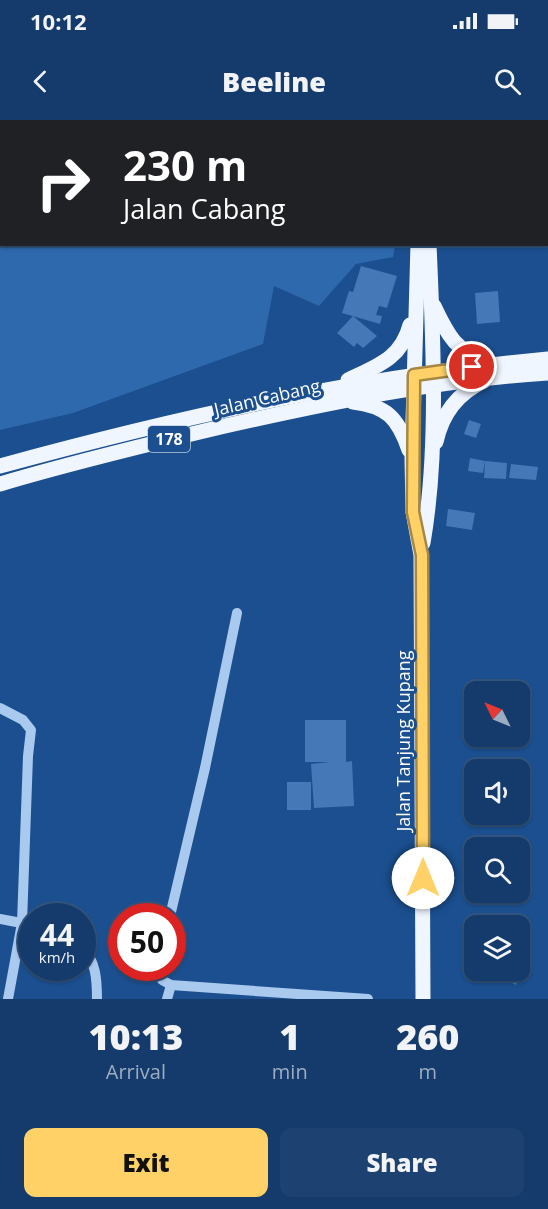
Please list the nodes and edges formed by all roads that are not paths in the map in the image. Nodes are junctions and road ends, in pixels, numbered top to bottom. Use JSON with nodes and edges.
{"nodes":[{"id":1,"x":418,"y":246,"type":"edge"},
{"id":2,"x":429,"y":246,"type":"edge"},
{"id":3,"x":432,"y":301,"type":"junction"},
{"id":4,"x":415,"y":305,"type":"junction"},
{"id":5,"x":548,"y":358,"type":"edge"},
{"id":6,"x":494,"y":370,"type":"junction"},
{"id":7,"x":548,"y":373,"type":"edge"},
{"id":8,"x":432,"y":379,"type":"junction"},
{"id":9,"x":414,"y":381,"type":"junction"},
{"id":10,"x":337,"y":394,"type":"junction"},
{"id":11,"x":412,"y":458,"type":"junction"},
{"id":12,"x":432,"y":461,"type":"junction"},
{"id":13,"x":0,"y":466,"type":"edge"},
{"id":14,"x":0,"y":484,"type":"edge"},
{"id":15,"x":422,"y":555,"type":"junction"},
{"id":16,"x":237,"y":613,"type":"dead end"},
{"id":17,"x":0,"y":708,"type":"edge"},
{"id":18,"x":27,"y":903,"type":"edge"},
{"id":19,"x":173,"y":903,"type":"edge"},
{"id":20,"x":0,"y":920,"type":"edge"},
{"id":21,"x":18,"y":923,"type":"edge"},
{"id":22,"x":18,"y":960,"type":"edge"},
{"id":23,"x":96,"y":977,"type":"edge"},
{"id":24,"x":164,"y":981,"type":"edge"},
{"id":25,"x":171,"y":985,"type":"junction"},
{"id":26,"x":8,"y":999,"type":"edge"},
{"id":27,"x":97,"y":999,"type":"edge"},
{"id":28,"x":167,"y":999,"type":"edge"},
{"id":29,"x":368,"y":999,"type":"edge"},
{"id":30,"x":423,"y":999,"type":"edge"}],
"edges":[{"from":1,"to":4,"type":"main road","name":"Jalan Tanjung Kupang"},
{"from":2,"to":3,"type":"main road","name":"Jalan Tanjung Kupang"},
{"from":3,"to":6,"type":"main road"},
{"from":3,"to":8,"type":"main road","name":"Jalan Tanjung Kupang"},
{"from":4,"to":9,"type":"main road","name":"Jalan Tanjung Kupang"},
{"from":4,"to":10,"type":"main road"},
{"from":5,"to":6,"type":"main road","name":"Jalan Cabang","number":"178"},
{"from":6,"to":7,"type":"main road","name":"Jalan Cabang","number":"178"},
{"from":6,"to":8,"type":"main road","name":"Jalan Cabang","number":"178"},
{"from":6,"to":12,"type":"main road"},
{"from":8,"to":9,"type":"main road","name":"Jalan Cabang","number":"178"},
{"from":8,"to":12,"type":"main road","name":"Jalan Tanjung Kupang"},
{"from":9,"to":10,"type":"main road","name":"Jalan Cabang","number":"178"},
{"from":9,"to":11,"type":"main road","name":"Jalan Tanjung Kupang"},
{"from":10,"to":11,"type":"main road"},
{"from":10,"to":13,"type":"main road","name":"Jalan Cabang","number":"178"},
{"from":10,"to":14,"type":"main road","name":"Jalan Cabang","number":"178"},
{"from":11,"to":15,"type":"main road","name":"Jalan Tanjung Kupang"},
{"from":12,"to":15,"type":"main road","name":"Jalan Tanjung Kupang"},
{"from":15,"to":30,"type":"main road","name":"Jalan Tanjung Kupang"},
{"from":16,"to":19,"type":"lane"},
{"from":17,"to":18,"type":"lane"},
{"from":20,"to":21,"type":"lane"},
{"from":22,"to":26,"type":"lane"},
{"from":23,"to":27,"type":"lane"},
{"from":24,"to":25,"type":"lane"},
{"from":25,"to":28,"type":"lane"},
{"from":25,"to":29,"type":"lane"}]}
